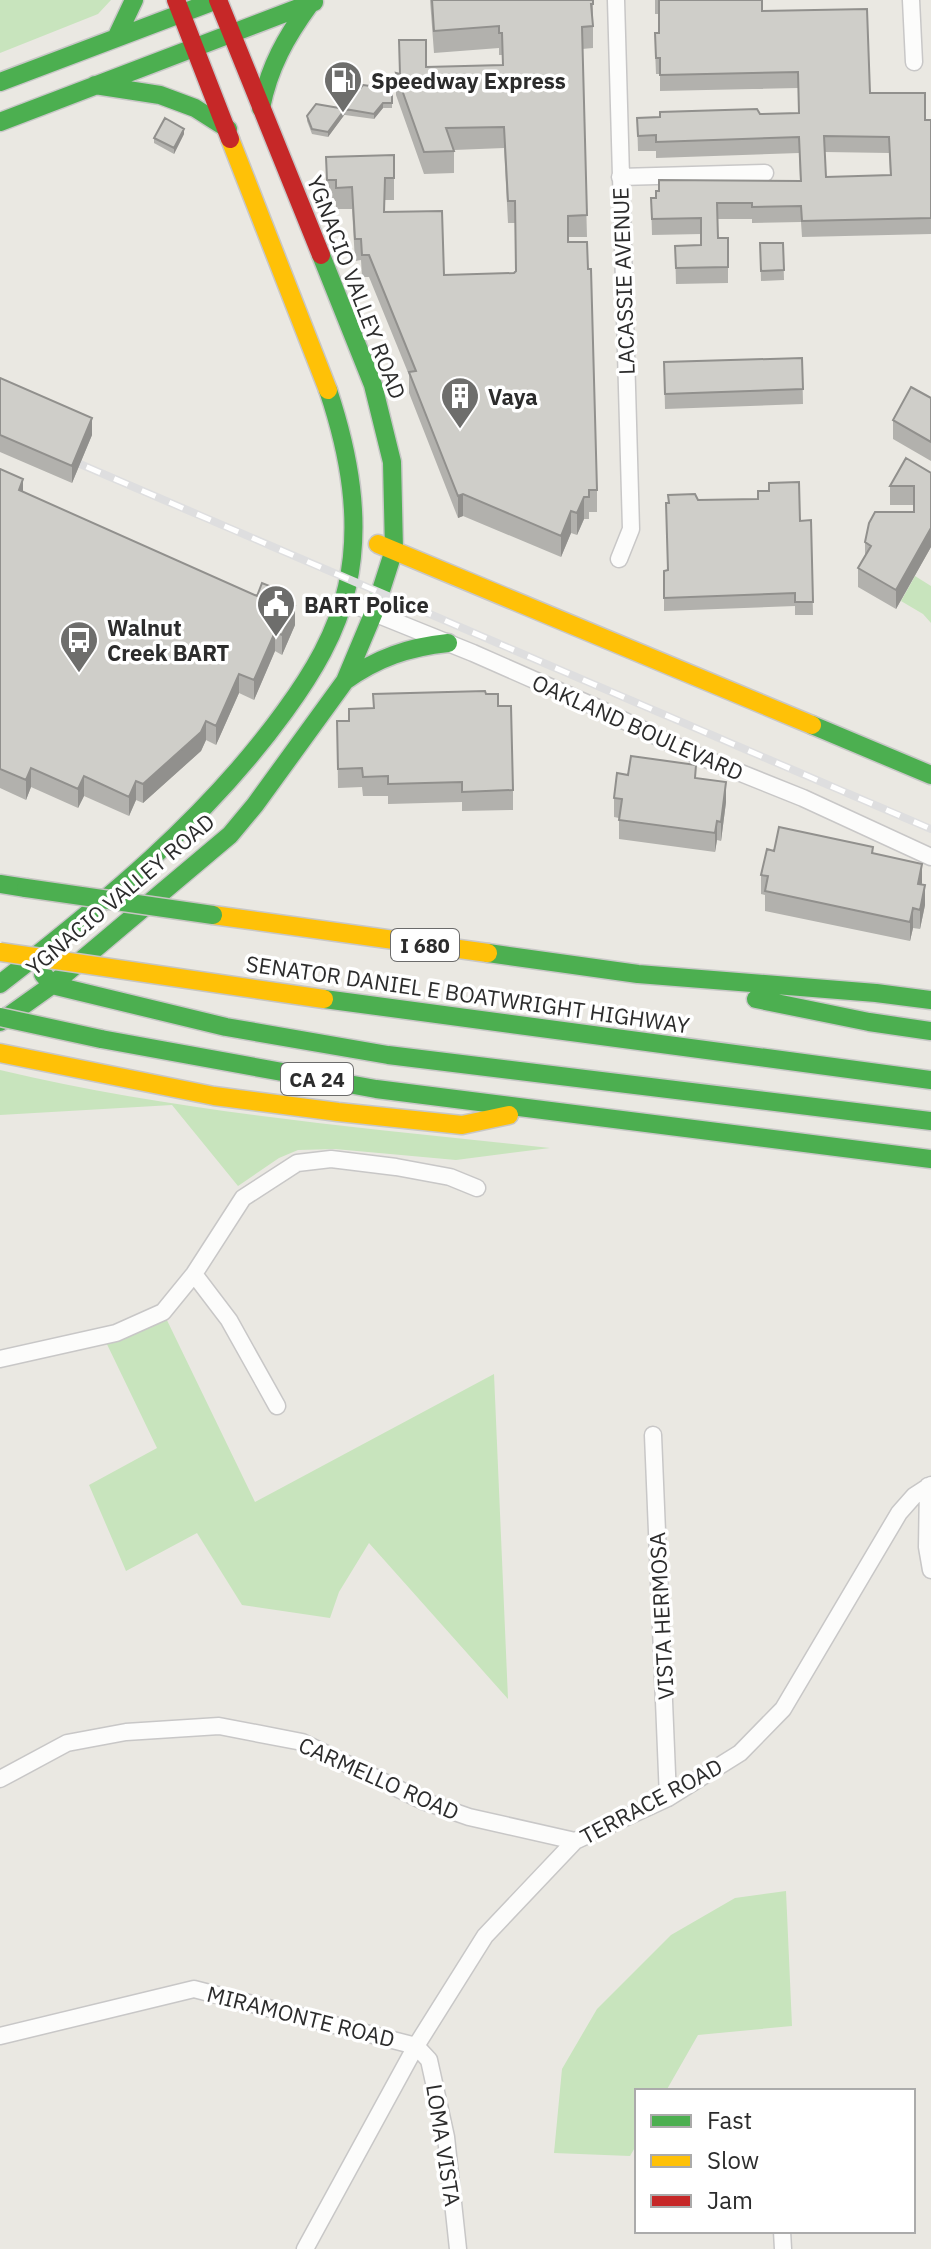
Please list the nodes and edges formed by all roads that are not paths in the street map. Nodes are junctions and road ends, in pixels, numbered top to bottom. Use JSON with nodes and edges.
{"nodes":[{"id":1,"x":134,"y":0,"type":"edge"},
{"id":2,"x":218,"y":0,"type":"edge"},
{"id":3,"x":616,"y":0,"type":"edge"},
{"id":4,"x":911,"y":0,"type":"edge"},
{"id":5,"x":315,"y":2,"type":"edge"},
{"id":6,"x":179,"y":6,"type":"edge"},
{"id":7,"x":231,"y":34,"type":"junction"},
{"id":8,"x":117,"y":36,"type":"junction"},
{"id":9,"x":195,"y":48,"type":"junction"},
{"id":10,"x":914,"y":62,"type":"dead end"},
{"id":11,"x":0,"y":82,"type":"edge"},
{"id":12,"x":95,"y":85,"type":"junction"},
{"id":13,"x":261,"y":108,"type":"junction"},
{"id":14,"x":0,"y":122,"type":"edge"},
{"id":15,"x":228,"y":129,"type":"junction"},
{"id":16,"x":765,"y":173,"type":"dead end"},
{"id":17,"x":620,"y":177,"type":"junction"},
{"id":18,"x":354,"y":534,"type":"junction"},
{"id":19,"x":394,"y":550,"type":"junction"},
{"id":20,"x":619,"y":559,"type":"dead end"},
{"id":21,"x":344,"y":601,"type":"junction"},
{"id":22,"x":374,"y":612,"type":"junction"},
{"id":23,"x":448,"y":643,"type":"junction"},
{"id":24,"x":345,"y":681,"type":"junction"},
{"id":25,"x":931,"y":775,"type":"edge"},
{"id":26,"x":931,"y":857,"type":"edge"},
{"id":27,"x":0,"y":884,"type":"edge"},
{"id":28,"x":57,"y":940,"type":"junction"},
{"id":29,"x":0,"y":952,"type":"edge"},
{"id":30,"x":638,"y":974,"type":"junction"},
{"id":31,"x":0,"y":984,"type":"edge"},
{"id":32,"x":52,"y":985,"type":"junction"},
{"id":33,"x":931,"y":1000,"type":"edge"},
{"id":34,"x":0,"y":1020,"type":"edge"},
{"id":35,"x":931,"y":1031,"type":"edge"},
{"id":36,"x":0,"y":1053,"type":"edge"},
{"id":37,"x":931,"y":1080,"type":"edge"},
{"id":38,"x":535,"y":1110,"type":"junction"},
{"id":39,"x":931,"y":1121,"type":"edge"},
{"id":40,"x":931,"y":1159,"type":"edge"},
{"id":41,"x":477,"y":1188,"type":"dead end"},
{"id":42,"x":194,"y":1274,"type":"junction"},
{"id":43,"x":0,"y":1359,"type":"edge"},
{"id":44,"x":277,"y":1406,"type":"dead end"},
{"id":45,"x":653,"y":1435,"type":"dead end"},
{"id":46,"x":930,"y":1485,"type":"edge"},
{"id":47,"x":931,"y":1570,"type":"edge"},
{"id":48,"x":0,"y":1779,"type":"edge"},
{"id":49,"x":668,"y":1798,"type":"junction"},
{"id":50,"x":575,"y":1841,"type":"junction"},
{"id":51,"x":0,"y":2036,"type":"edge"},
{"id":52,"x":416,"y":2046,"type":"junction"},
{"id":53,"x":305,"y":2249,"type":"edge"},
{"id":54,"x":458,"y":2249,"type":"edge"}],
"edges":[{"from":1,"to":8,"type":"main road"},
{"from":2,"to":6,"type":"main road"},
{"from":2,"to":7,"type":"main road","name":"YGNACIO VALLEY ROAD"},
{"from":3,"to":17,"type":"street","name":"LACASSIE AVENUE"},
{"from":4,"to":10,"type":"street"},
{"from":5,"to":7,"type":"main road"},
{"from":5,"to":13,"type":"main road"},
{"from":6,"to":8,"type":"main road"},
{"from":6,"to":9,"type":"main road","name":"YGNACIO VALLEY ROAD"},
{"from":7,"to":9,"type":"main road"},
{"from":7,"to":13,"type":"main road","name":"YGNACIO VALLEY ROAD"},
{"from":8,"to":11,"type":"main road"},
{"from":9,"to":12,"type":"main road"},
{"from":9,"to":15,"type":"main road","name":"YGNACIO VALLEY ROAD"},
{"from":12,"to":14,"type":"main road"},
{"from":12,"to":15,"type":"main road"},
{"from":13,"to":19,"type":"main road","name":"YGNACIO VALLEY ROAD"},
{"from":15,"to":18,"type":"main road","name":"YGNACIO VALLEY ROAD"},
{"from":16,"to":17,"type":"street"},
{"from":17,"to":20,"type":"street","name":"LACASSIE AVENUE"},
{"from":18,"to":19,"type":"main road"},
{"from":18,"to":21,"type":"main road","name":"YGNACIO VALLEY ROAD"},
{"from":19,"to":22,"type":"main road","name":"YGNACIO VALLEY ROAD"},
{"from":19,"to":25,"type":"main road"},
{"from":21,"to":22,"type":"street","name":"OAKLAND BOULEVARD"},
{"from":21,"to":28,"type":"main road","name":"YGNACIO VALLEY ROAD"},
{"from":22,"to":23,"type":"street","name":"OAKLAND BOULEVARD"},
{"from":22,"to":24,"type":"main road","name":"YGNACIO VALLEY ROAD"},
{"from":23,"to":24,"type":"main road"},
{"from":23,"to":26,"type":"street","name":"OAKLAND BOULEVARD"},
{"from":24,"to":32,"type":"main road","name":"YGNACIO VALLEY ROAD"},
{"from":27,"to":30,"type":"main road","name":"SENATOR DANIEL E BOATWRIGHT HIGHWAY","number":"I 680","bridge":true},
{"from":28,"to":31,"type":"main road","name":"YGNACIO VALLEY ROAD"},
{"from":28,"to":32,"type":"main road"},
{"from":29,"to":37,"type":"main road","name":"SENATOR DANIEL E BOATWRIGHT HIGHWAY","bridge":true},
{"from":30,"to":33,"type":"main road","name":"SENATOR DANIEL E BOATWRIGHT HIGHWAY","number":"I 680"},
{"from":30,"to":35,"type":"main road"},
{"from":32,"to":34,"type":"main road","name":"YGNACIO VALLEY ROAD"},
{"from":32,"to":39,"type":"main road"},
{"from":34,"to":38,"type":"main road","number":"CA 24","bridge":true},
{"from":36,"to":38,"type":"main road"},
{"from":38,"to":40,"type":"main road","number":"CA 24"},
{"from":41,"to":42,"type":"street"},
{"from":42,"to":43,"type":"street"},
{"from":42,"to":44,"type":"street"},
{"from":45,"to":49,"type":"street","name":"VISTA HERMOSA"},
{"from":46,"to":47,"type":"street"},
{"from":46,"to":49,"type":"street","name":"TERRACE ROAD"},
{"from":48,"to":50,"type":"street","name":"CARMELLO ROAD"},
{"from":49,"to":50,"type":"street","name":"TERRACE ROAD"},
{"from":50,"to":52,"type":"street","name":"TERRACE ROAD"},
{"from":51,"to":52,"type":"street","name":"MIRAMONTE ROAD"},
{"from":52,"to":53,"type":"street","name":"TERRACE ROAD"},
{"from":52,"to":54,"type":"street","name":"LOMA VISTA"}]}
